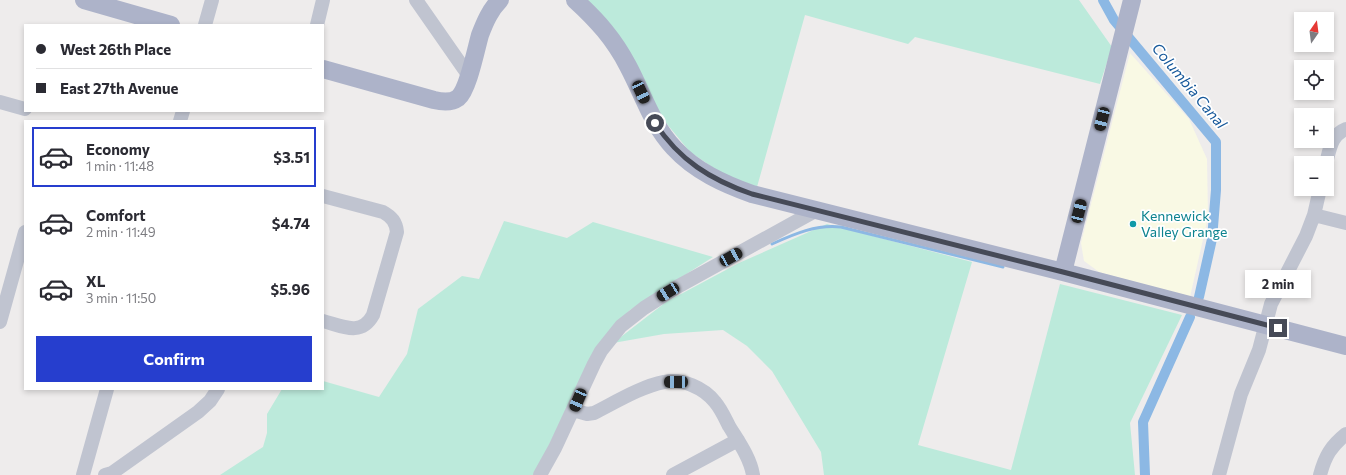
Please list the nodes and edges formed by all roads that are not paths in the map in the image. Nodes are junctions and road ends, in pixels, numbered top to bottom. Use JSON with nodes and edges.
{"nodes":[{"id":1,"x":212,"y":0,"type":"edge"},
{"id":2,"x":323,"y":0,"type":"edge"},
{"id":3,"x":416,"y":0,"type":"edge"},
{"id":4,"x":500,"y":0,"type":"edge"},
{"id":5,"x":575,"y":0,"type":"edge"},
{"id":6,"x":1132,"y":0,"type":"edge"},
{"id":7,"x":92,"y":1,"type":"edge"},
{"id":8,"x":168,"y":24,"type":"edge"},
{"id":9,"x":205,"y":24,"type":"edge"},
{"id":10,"x":317,"y":24,"type":"edge"},
{"id":11,"x":324,"y":69,"type":"edge"},
{"id":12,"x":469,"y":76,"type":"junction"},
{"id":13,"x":0,"y":102,"type":"edge"},
{"id":14,"x":24,"y":109,"type":"edge"},
{"id":15,"x":1337,"y":132,"type":"edge"},
{"id":16,"x":1328,"y":156,"type":"edge"},
{"id":17,"x":324,"y":196,"type":"edge"},
{"id":18,"x":1318,"y":196,"type":"edge"},
{"id":19,"x":815,"y":211,"type":"junction"},
{"id":20,"x":1314,"y":215,"type":"junction"},
{"id":21,"x":1346,"y":223,"type":"edge"},
{"id":22,"x":24,"y":234,"type":"edge"},
{"id":23,"x":1063,"y":272,"type":"junction"},
{"id":24,"x":5,"y":282,"type":"edge"},
{"id":25,"x":324,"y":321,"type":"edge"},
{"id":26,"x":0,"y":322,"type":"edge"},
{"id":27,"x":1265,"y":325,"type":"junction"},
{"id":28,"x":1346,"y":346,"type":"edge"},
{"id":29,"x":107,"y":390,"type":"edge"},
{"id":30,"x":217,"y":390,"type":"edge"},
{"id":31,"x":573,"y":410,"type":"junction"},
{"id":32,"x":1346,"y":434,"type":"edge"},
{"id":33,"x":738,"y":440,"type":"junction"},
{"id":34,"x":86,"y":474,"type":"edge"},
{"id":35,"x":106,"y":475,"type":"edge"},
{"id":36,"x":540,"y":475,"type":"edge"},
{"id":37,"x":673,"y":475,"type":"edge"},
{"id":38,"x":753,"y":475,"type":"edge"},
{"id":39,"x":1219,"y":475,"type":"edge"},
{"id":40,"x":1320,"y":475,"type":"edge"}],
"edges":[{"from":1,"to":9,"type":"street"},
{"from":2,"to":10,"type":"street"},
{"from":3,"to":12,"type":"street"},
{"from":4,"to":12,"type":"main road"},
{"from":5,"to":19,"type":"main road"},
{"from":6,"to":23,"type":"main road"},
{"from":7,"to":8,"type":"main road"},
{"from":11,"to":12,"type":"main road"},
{"from":13,"to":14,"type":"street"},
{"from":15,"to":16,"type":"street"},
{"from":17,"to":25,"type":"street"},
{"from":18,"to":20,"type":"street"},
{"from":19,"to":23,"type":"main road"},
{"from":19,"to":31,"type":"street"},
{"from":20,"to":21,"type":"street"},
{"from":20,"to":27,"type":"street"},
{"from":22,"to":24,"type":"street"},
{"from":23,"to":27,"type":"main road"},
{"from":24,"to":26,"type":"street"},
{"from":27,"to":28,"type":"main road"},
{"from":27,"to":39,"type":"street"},
{"from":29,"to":34,"type":"street"},
{"from":30,"to":35,"type":"street"},
{"from":31,"to":33,"type":"street"},
{"from":31,"to":36,"type":"street"},
{"from":32,"to":40,"type":"street"},
{"from":33,"to":37,"type":"street"},
{"from":33,"to":38,"type":"street"}]}
